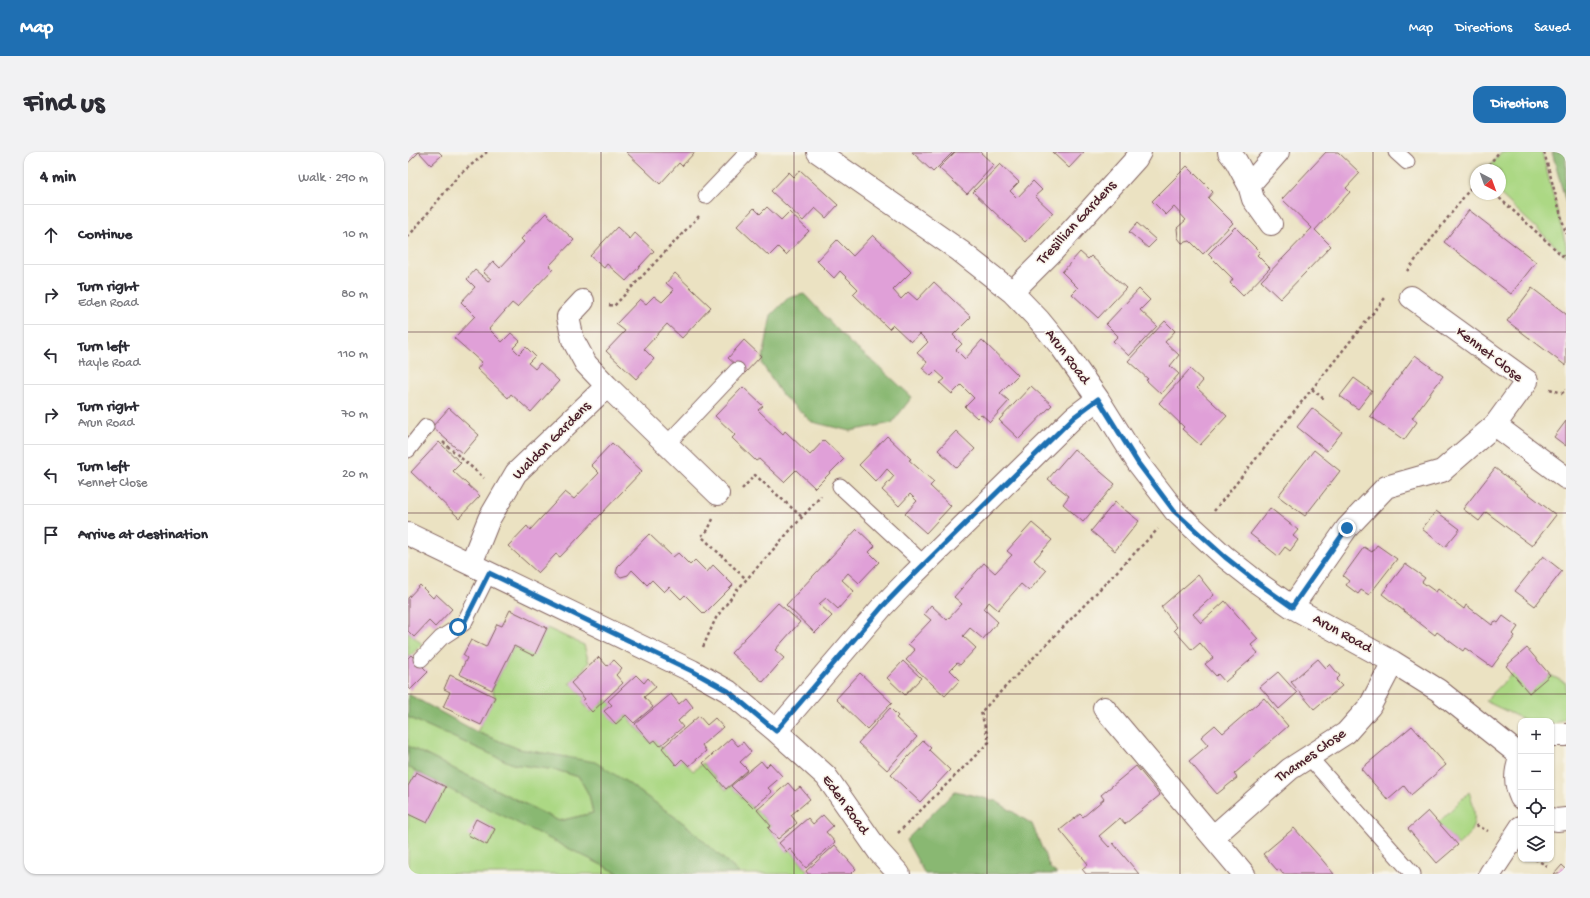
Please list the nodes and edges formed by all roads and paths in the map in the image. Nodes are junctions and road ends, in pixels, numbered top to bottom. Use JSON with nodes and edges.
{"nodes":[{"id":1,"x":487,"y":152,"type":"edge"},
{"id":2,"x":748,"y":152,"type":"edge"},
{"id":3,"x":818,"y":152,"type":"edge"},
{"id":4,"x":1140,"y":152,"type":"edge"},
{"id":5,"x":1229,"y":152,"type":"edge"},
{"id":6,"x":1278,"y":152,"type":"edge"},
{"id":7,"x":1499,"y":152,"type":"edge"},
{"id":8,"x":1544,"y":152,"type":"edge"},
{"id":9,"x":1490,"y":164,"type":"edge"},
{"id":10,"x":1249,"y":185,"type":"junction"},
{"id":11,"x":1470,"y":189,"type":"edge"},
{"id":12,"x":706,"y":196,"type":"dead end"},
{"id":13,"x":1502,"y":200,"type":"edge"},
{"id":14,"x":701,"y":215,"type":"dead end"},
{"id":15,"x":1272,"y":224,"type":"dead end"},
{"id":16,"x":1566,"y":234,"type":"edge"},
{"id":17,"x":408,"y":236,"type":"edge"},
{"id":18,"x":1566,"y":259,"type":"edge"},
{"id":19,"x":1404,"y":274,"type":"dead end"},
{"id":20,"x":1012,"y":292,"type":"junction"},
{"id":21,"x":1400,"y":295,"type":"joint"},
{"id":22,"x":584,"y":301,"type":"joint"},
{"id":23,"x":736,"y":370,"type":"dead end"},
{"id":24,"x":607,"y":386,"type":"junction"},
{"id":25,"x":1312,"y":389,"type":"junction"},
{"id":26,"x":1098,"y":399,"type":"junction"},
{"id":27,"x":1326,"y":400,"type":"dead end"},
{"id":28,"x":1495,"y":425,"type":"junction"},
{"id":29,"x":426,"y":427,"type":"joint"},
{"id":30,"x":667,"y":444,"type":"junction"},
{"id":31,"x":408,"y":450,"type":"edge"},
{"id":32,"x":1566,"y":478,"type":"edge"},
{"id":33,"x":840,"y":486,"type":"dead end"},
{"id":34,"x":824,"y":492,"type":"dead end"},
{"id":35,"x":718,"y":494,"type":"junction"},
{"id":36,"x":503,"y":495,"type":"junction"},
{"id":37,"x":1174,"y":511,"type":"junction"},
{"id":38,"x":802,"y":517,"type":"junction"},
{"id":39,"x":1198,"y":532,"type":"junction"},
{"id":40,"x":408,"y":534,"type":"edge"},
{"id":41,"x":924,"y":564,"type":"junction"},
{"id":42,"x":480,"y":568,"type":"junction"},
{"id":43,"x":746,"y":579,"type":"junction"},
{"id":44,"x":1292,"y":607,"type":"junction"},
{"id":45,"x":421,"y":659,"type":"dead end"},
{"id":46,"x":1394,"y":662,"type":"junction"},
{"id":47,"x":692,"y":671,"type":"junction"},
{"id":48,"x":1104,"y":708,"type":"dead end"},
{"id":49,"x":776,"y":731,"type":"junction"},
{"id":50,"x":1554,"y":735,"type":"edge"},
{"id":51,"x":1566,"y":735,"type":"edge"},
{"id":52,"x":1518,"y":754,"type":"edge"},
{"id":53,"x":1309,"y":757,"type":"junction"},
{"id":54,"x":1518,"y":764,"type":"edge"},
{"id":55,"x":1518,"y":791,"type":"edge"},
{"id":56,"x":1566,"y":819,"type":"edge"},
{"id":57,"x":1554,"y":820,"type":"edge"},
{"id":58,"x":1518,"y":832,"type":"edge"},
{"id":59,"x":1213,"y":837,"type":"junction"},
{"id":60,"x":879,"y":852,"type":"junction"},
{"id":61,"x":1540,"y":862,"type":"edge"},
{"id":62,"x":1547,"y":866,"type":"dead end"},
{"id":63,"x":899,"y":874,"type":"edge"},
{"id":64,"x":1244,"y":874,"type":"edge"},
{"id":65,"x":1413,"y":874,"type":"edge"},
{"id":66,"x":1490,"y":874,"type":"edge"}],
"edges":[{"from":1,"to":17,"type":"path"},
{"from":2,"to":12,"type":"lane"},
{"from":3,"to":20,"type":"street","name":"Arun Road"},
{"from":4,"to":20,"type":"street","name":"Tresillian Gardens"},
{"from":5,"to":10,"type":"street"},
{"from":6,"to":10,"type":"street"},
{"from":7,"to":9,"type":"path"},
{"from":8,"to":16,"type":"path"},
{"from":10,"to":15,"type":"street"},
{"from":11,"to":19,"type":"path"},
{"from":13,"to":18,"type":"path"},
{"from":14,"to":22,"type":"path"},
{"from":20,"to":26,"type":"street","name":"Arun Road"},
{"from":21,"to":25,"type":"path"},
{"from":21,"to":28,"type":"street","name":"Kennet Close"},
{"from":22,"to":24,"type":"street"},
{"from":23,"to":30,"type":"lane"},
{"from":24,"to":30,"type":"street"},
{"from":24,"to":36,"type":"street","name":"Waldon Gardens"},
{"from":25,"to":27,"type":"path"},
{"from":25,"to":39,"type":"path"},
{"from":26,"to":37,"type":"street","name":"Arun Road"},
{"from":26,"to":41,"type":"street"},
{"from":28,"to":32,"type":"street"},
{"from":28,"to":44,"type":"street","name":"Kennet Close"},
{"from":29,"to":31,"type":"lane"},
{"from":29,"to":36,"type":"path"},
{"from":30,"to":35,"type":"street"},
{"from":33,"to":41,"type":"lane"},
{"from":34,"to":38,"type":"path"},
{"from":35,"to":38,"type":"path"},
{"from":35,"to":43,"type":"path"},
{"from":36,"to":42,"type":"street","name":"Waldon Gardens"},
{"from":37,"to":39,"type":"street","name":"Arun Road"},
{"from":37,"to":60,"type":"path"},
{"from":38,"to":43,"type":"path"},
{"from":39,"to":44,"type":"street","name":"Arun Road"},
{"from":40,"to":42,"type":"street","name":"Eden Road"},
{"from":41,"to":49,"type":"street"},
{"from":42,"to":45,"type":"lane"},
{"from":42,"to":47,"type":"street","name":"Eden Road"},
{"from":43,"to":47,"type":"path"},
{"from":44,"to":46,"type":"street","name":"Arun Road"},
{"from":46,"to":52,"type":"street","name":"Arun Road"},
{"from":46,"to":53,"type":"street","name":"Thames Close"},
{"from":47,"to":49,"type":"street","name":"Eden Road"},
{"from":48,"to":59,"type":"street"},
{"from":49,"to":60,"type":"street","name":"Eden Road"},
{"from":50,"to":51,"type":"street"},
{"from":53,"to":59,"type":"street","name":"Thames Close"},
{"from":53,"to":65,"type":"lane"},
{"from":54,"to":55,"type":"street"},
{"from":56,"to":57,"type":"street"},
{"from":58,"to":66,"type":"street"},
{"from":59,"to":64,"type":"street"},
{"from":60,"to":63,"type":"street","name":"Eden Road"},
{"from":61,"to":62,"type":"path"}]}
